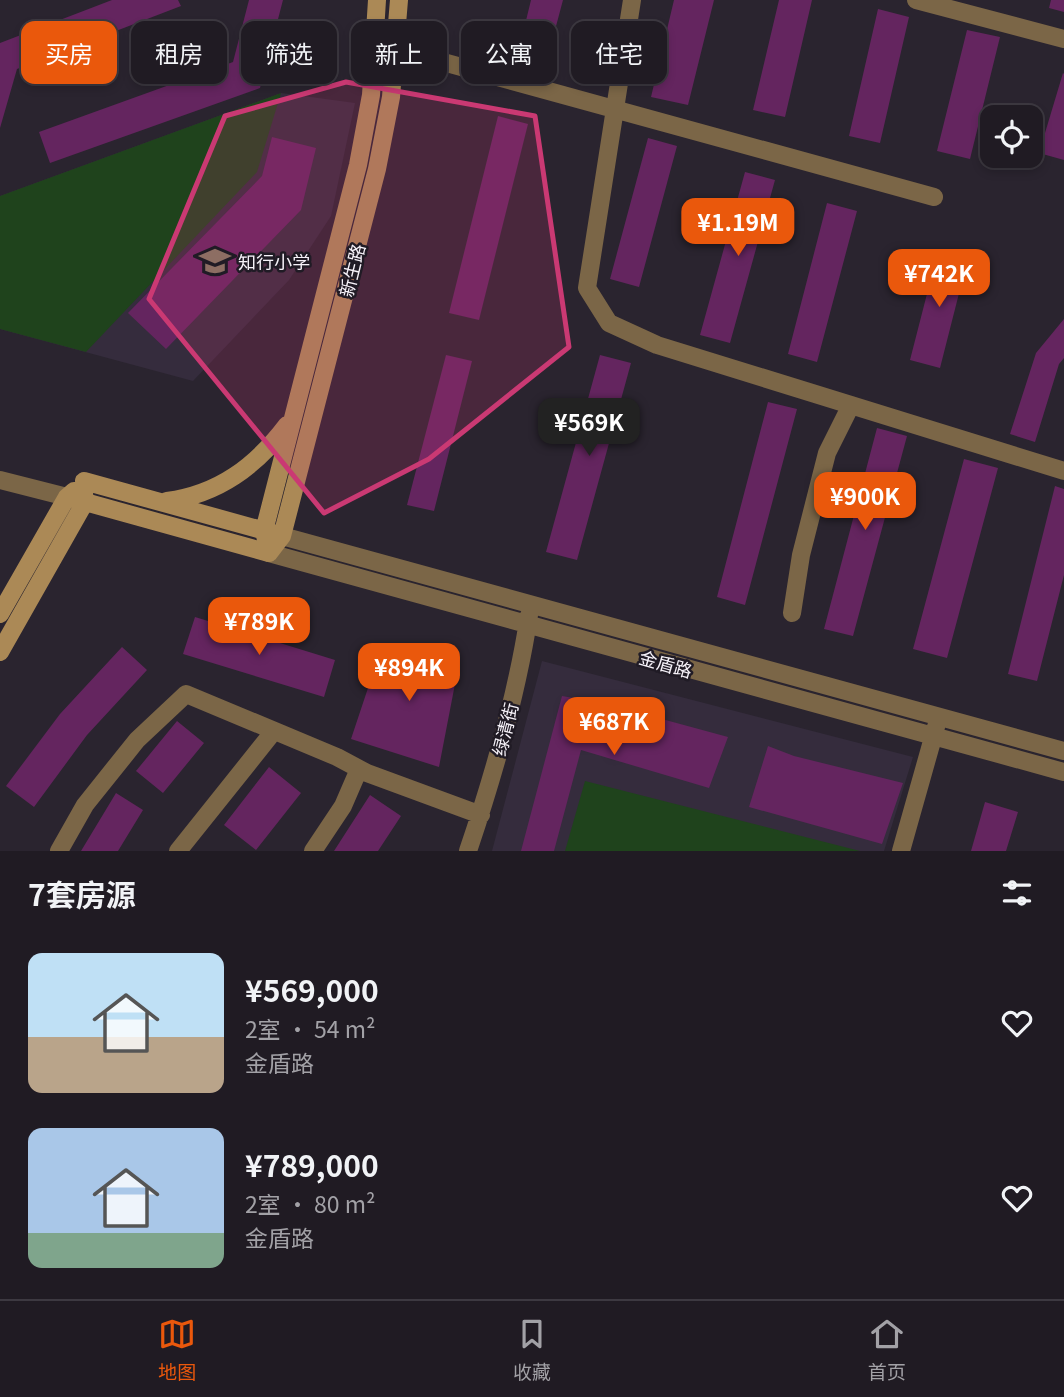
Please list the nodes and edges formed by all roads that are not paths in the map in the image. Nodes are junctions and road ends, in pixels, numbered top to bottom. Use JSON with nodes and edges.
{"nodes":[{"id":1,"x":377,"y":0,"type":"edge"},
{"id":2,"x":399,"y":0,"type":"edge"},
{"id":3,"x":632,"y":0,"type":"edge"},
{"id":4,"x":916,"y":0,"type":"edge"},
{"id":5,"x":376,"y":21,"type":"edge"},
{"id":6,"x":397,"y":21,"type":"edge"},
{"id":7,"x":1064,"y":39,"type":"edge"},
{"id":8,"x":447,"y":63,"type":"edge"},
{"id":9,"x":371,"y":84,"type":"edge"},
{"id":10,"x":392,"y":84,"type":"edge"},
{"id":11,"x":615,"y":109,"type":"junction"},
{"id":12,"x":934,"y":197,"type":"dead end"},
{"id":13,"x":851,"y":405,"type":"junction"},
{"id":14,"x":293,"y":417,"type":"junction"},
{"id":15,"x":1064,"y":471,"type":"edge"},
{"id":16,"x":0,"y":480,"type":"edge"},
{"id":17,"x":83,"y":481,"type":"junction"},
{"id":18,"x":67,"y":497,"type":"junction"},
{"id":19,"x":85,"y":502,"type":"junction"},
{"id":20,"x":160,"y":502,"type":"junction"},
{"id":21,"x":264,"y":531,"type":"junction"},
{"id":22,"x":282,"y":536,"type":"junction"},
{"id":23,"x":269,"y":553,"type":"junction"},
{"id":24,"x":531,"y":604,"type":"junction"},
{"id":25,"x":792,"y":612,"type":"dead end"},
{"id":26,"x":0,"y":614,"type":"edge"},
{"id":27,"x":528,"y":624,"type":"junction"},
{"id":28,"x":0,"y":652,"type":"edge"},
{"id":29,"x":939,"y":716,"type":"junction"},
{"id":30,"x":274,"y":731,"type":"junction"},
{"id":31,"x":933,"y":736,"type":"junction"},
{"id":32,"x":1064,"y":751,"type":"edge"},
{"id":33,"x":359,"y":769,"type":"junction"},
{"id":34,"x":1064,"y":772,"type":"edge"},
{"id":35,"x":481,"y":815,"type":"junction"},
{"id":36,"x":59,"y":851,"type":"edge"},
{"id":37,"x":178,"y":851,"type":"edge"},
{"id":38,"x":313,"y":851,"type":"edge"},
{"id":39,"x":468,"y":851,"type":"edge"},
{"id":40,"x":901,"y":851,"type":"edge"}],
"edges":[{"from":1,"to":5,"type":"main road","name":"新生路"},
{"from":2,"to":6,"type":"main road","name":"新生路"},
{"from":3,"to":11,"type":"street"},
{"from":4,"to":7,"type":"street"},
{"from":8,"to":11,"type":"street"},
{"from":9,"to":14,"type":"main road","name":"新生路"},
{"from":10,"to":22,"type":"main road","name":"新生路"},
{"from":11,"to":12,"type":"street"},
{"from":11,"to":13,"type":"street"},
{"from":13,"to":15,"type":"street"},
{"from":13,"to":25,"type":"street"},
{"from":14,"to":20,"type":"main road"},
{"from":14,"to":21,"type":"main road","name":"新生路"},
{"from":16,"to":18,"type":"street"},
{"from":17,"to":18,"type":"main road"},
{"from":17,"to":19,"type":"main road"},
{"from":17,"to":20,"type":"main road"},
{"from":18,"to":19,"type":"main road"},
{"from":18,"to":26,"type":"main road"},
{"from":19,"to":23,"type":"main road"},
{"from":19,"to":28,"type":"main road"},
{"from":20,"to":21,"type":"main road"},
{"from":21,"to":22,"type":"main road"},
{"from":21,"to":23,"type":"main road","name":"新生路"},
{"from":22,"to":23,"type":"main road","name":"新生路"},
{"from":22,"to":24,"type":"street","name":"金盾路"},
{"from":23,"to":27,"type":"street","name":"金盾路"},
{"from":24,"to":27,"type":"street","name":"绿清街"},
{"from":24,"to":29,"type":"street","name":"金盾路"},
{"from":27,"to":31,"type":"street","name":"金盾路"},
{"from":27,"to":35,"type":"street","name":"绿清街"},
{"from":29,"to":31,"type":"street"},
{"from":29,"to":32,"type":"street","name":"金盾路"},
{"from":30,"to":33,"type":"street"},
{"from":30,"to":36,"type":"street"},
{"from":30,"to":37,"type":"street"},
{"from":31,"to":34,"type":"street","name":"金盾路"},
{"from":31,"to":40,"type":"street"},
{"from":33,"to":35,"type":"street"},
{"from":33,"to":38,"type":"street"},
{"from":35,"to":39,"type":"street","name":"绿清街"}]}
